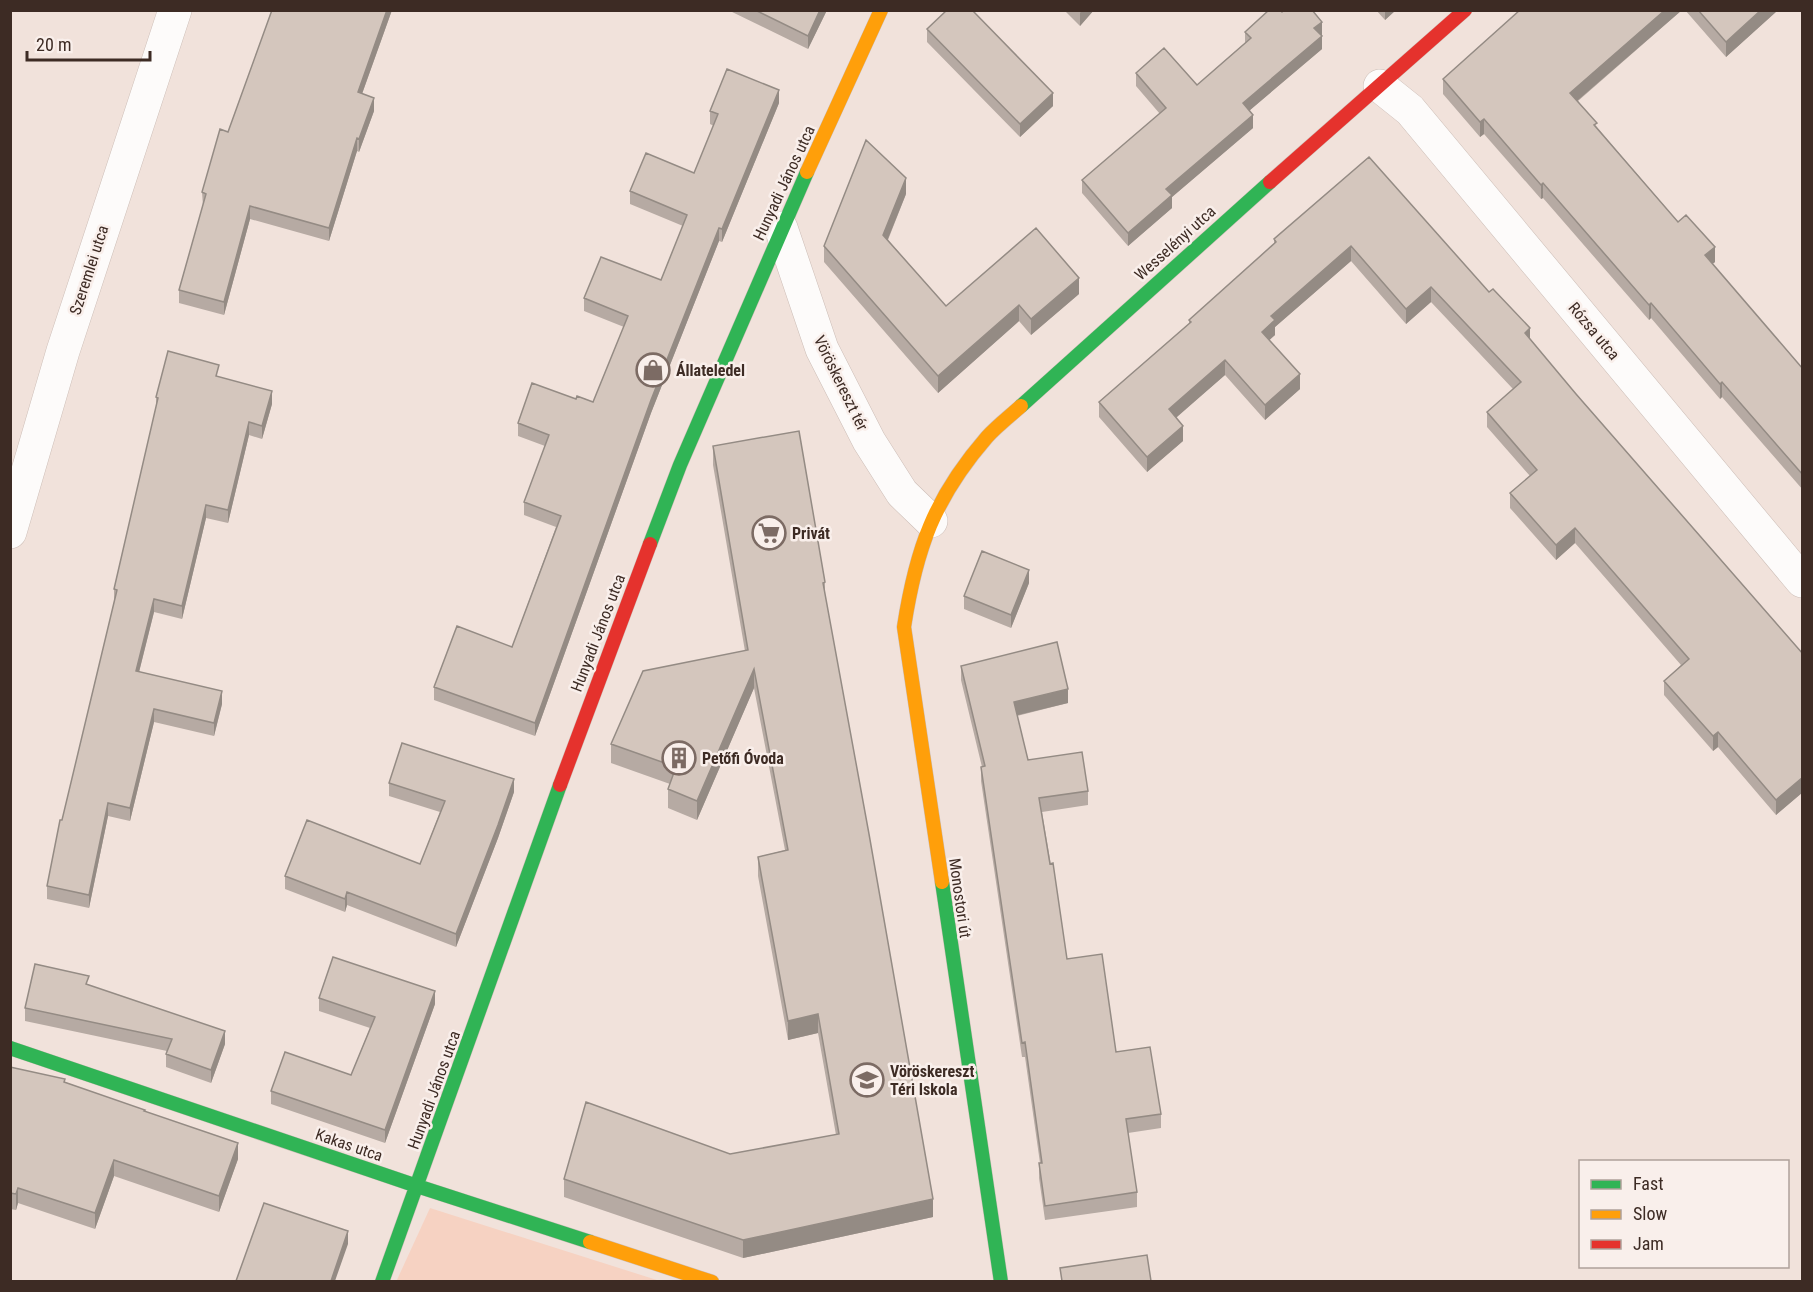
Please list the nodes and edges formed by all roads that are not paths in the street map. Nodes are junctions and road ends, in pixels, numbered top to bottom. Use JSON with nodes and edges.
{"nodes":[{"id":1,"x":175,"y":10,"type":"edge"},
{"id":2,"x":882,"y":10,"type":"edge"},
{"id":3,"x":1465,"y":10,"type":"edge"},
{"id":4,"x":1380,"y":86,"type":"junction"},
{"id":5,"x":781,"y":228,"type":"junction"},
{"id":6,"x":931,"y":521,"type":"junction"},
{"id":7,"x":10,"y":532,"type":"edge"},
{"id":8,"x":1803,"y":581,"type":"edge"},
{"id":9,"x":10,"y":1048,"type":"edge"},
{"id":10,"x":417,"y":1186,"type":"junction"},
{"id":11,"x":382,"y":1281,"type":"edge"},
{"id":12,"x":712,"y":1281,"type":"edge"},
{"id":13,"x":997,"y":1281,"type":"edge"}],
"edges":[{"from":1,"to":7,"type":"street","name":"Szeremlei utca"},
{"from":2,"to":5,"type":"street","name":"Hunyadi János utca"},
{"from":3,"to":4,"type":"street","name":"Wesselényi utca"},
{"from":4,"to":6,"type":"street","name":"Wesselényi utca"},
{"from":4,"to":8,"type":"street","name":"Rózsa utca"},
{"from":5,"to":6,"type":"street","name":"Vöröskereszt tér"},
{"from":5,"to":10,"type":"street","name":"Hunyadi János utca"},
{"from":6,"to":13,"type":"street","name":"Monostori út"},
{"from":9,"to":10,"type":"street","name":"Kakas utca"},
{"from":10,"to":11,"type":"street","name":"Hunyadi János utca"},
{"from":10,"to":12,"type":"street","name":"Kakas utca"}]}
